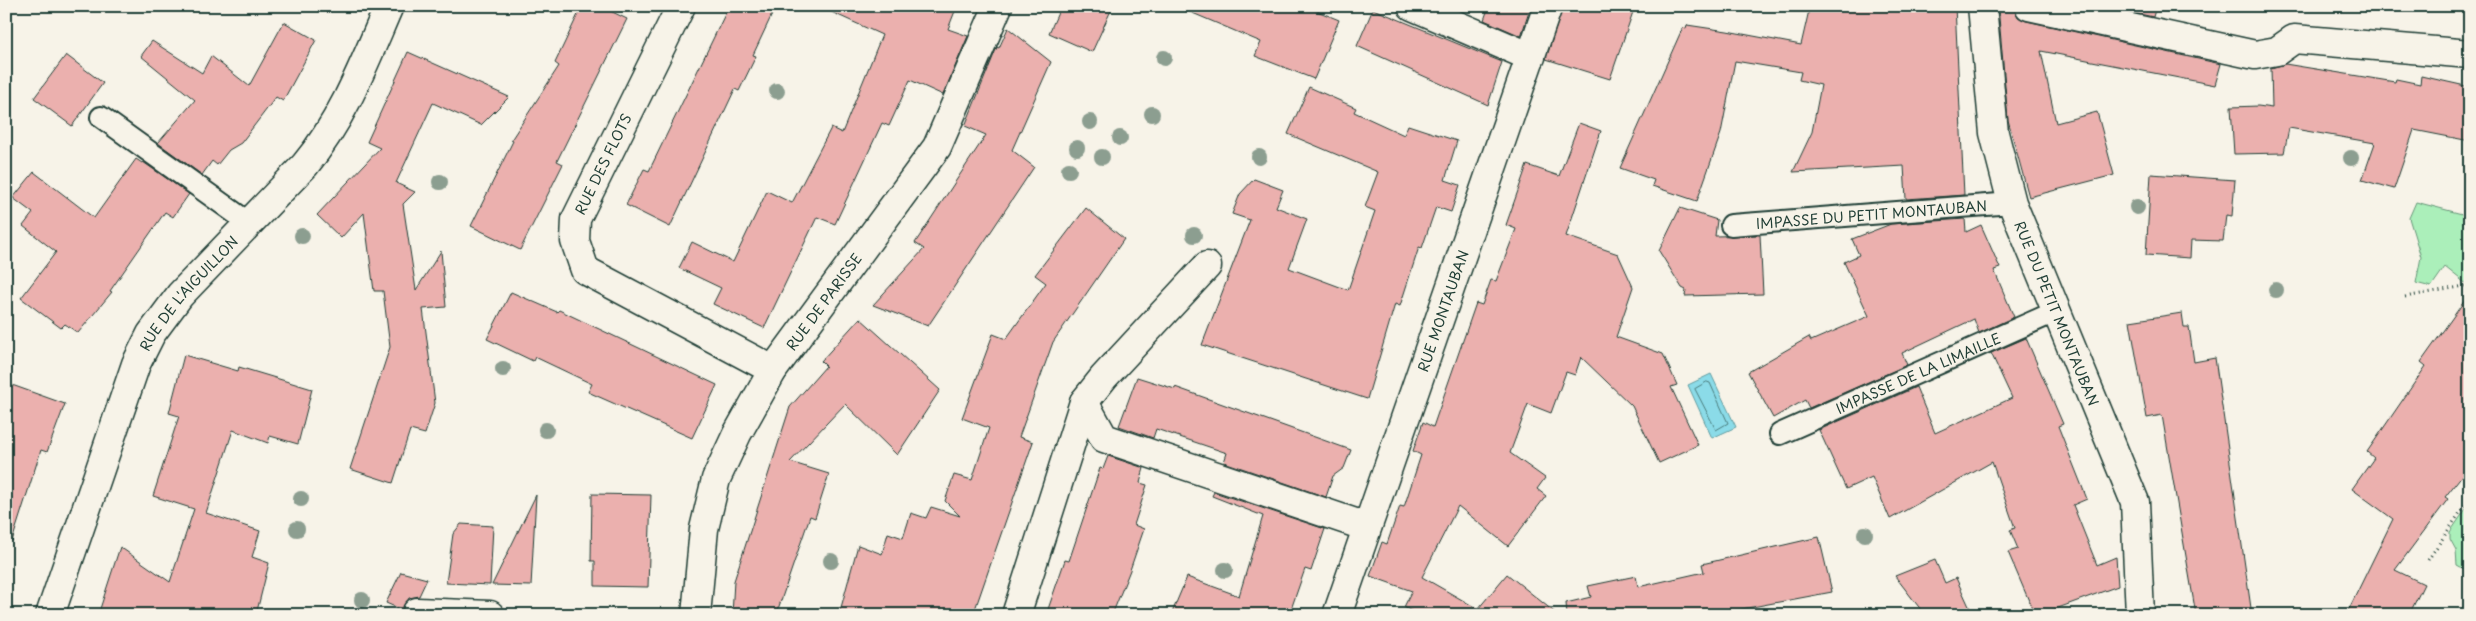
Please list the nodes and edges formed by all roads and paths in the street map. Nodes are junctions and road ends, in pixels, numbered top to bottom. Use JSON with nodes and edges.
{"nodes":[{"id":1,"x":389,"y":6,"type":"edge"},
{"id":2,"x":681,"y":6,"type":"edge"},
{"id":3,"x":998,"y":6,"type":"edge"},
{"id":4,"x":1412,"y":6,"type":"edge"},
{"id":5,"x":1548,"y":6,"type":"edge"},
{"id":6,"x":1982,"y":6,"type":"edge"},
{"id":7,"x":2029,"y":6,"type":"edge"},
{"id":8,"x":2470,"y":54,"type":"edge"},
{"id":9,"x":1531,"y":57,"type":"junction"},
{"id":10,"x":101,"y":117,"type":"dead end"},
{"id":11,"x":2012,"y":203,"type":"junction"},
{"id":12,"x":250,"y":223,"type":"junction"},
{"id":13,"x":1731,"y":225,"type":"dead end"},
{"id":14,"x":1206,"y":266,"type":"dead end"},
{"id":15,"x":2470,"y":285,"type":"edge"},
{"id":16,"x":2405,"y":297,"type":"dead end"},
{"id":17,"x":2058,"y":311,"type":"junction"},
{"id":18,"x":773,"y":370,"type":"junction"},
{"id":19,"x":1084,"y":402,"type":"junction"},
{"id":20,"x":1780,"y":434,"type":"dead end"},
{"id":21,"x":2470,"y":498,"type":"edge"},
{"id":22,"x":1367,"y":527,"type":"junction"},
{"id":23,"x":2428,"y":560,"type":"dead end"},
{"id":24,"x":416,"y":612,"type":"dead end"},
{"id":25,"x":50,"y":615,"type":"edge"},
{"id":26,"x":490,"y":615,"type":"edge"},
{"id":27,"x":696,"y":615,"type":"edge"},
{"id":28,"x":1016,"y":615,"type":"edge"},
{"id":29,"x":1337,"y":615,"type":"edge"},
{"id":30,"x":2140,"y":615,"type":"edge"}],
"edges":[{"from":1,"to":12,"type":"street","name":"RUE DE L'AIGUILLON"},
{"from":2,"to":18,"type":"street","name":"RUE DES FLOTS"},
{"from":3,"to":18,"type":"street","name":"RUE DE PARISSE"},
{"from":4,"to":9,"type":"street"},
{"from":5,"to":9,"type":"street","name":"RUE MONTAUBAN"},
{"from":6,"to":11,"type":"street","name":"RUE DU PETIT MONTAUBAN"},
{"from":7,"to":8,"type":"street"},
{"from":9,"to":22,"type":"street","name":"RUE MONTAUBAN"},
{"from":10,"to":12,"type":"lane"},
{"from":11,"to":13,"type":"lane","name":"IMPASSE DU PETIT MONTAUBAN"},
{"from":11,"to":17,"type":"street","name":"RUE DU PETIT MONTAUBAN"},
{"from":12,"to":25,"type":"street","name":"RUE DE L'AIGUILLON"},
{"from":14,"to":19,"type":"street"},
{"from":15,"to":16,"type":"path"},
{"from":17,"to":20,"type":"lane","name":"IMPASSE DE LA LIMAILLE"},
{"from":17,"to":30,"type":"street","name":"RUE DU PETIT MONTAUBAN"},
{"from":18,"to":27,"type":"street","name":"RUE DE PARISSE"},
{"from":19,"to":22,"type":"street"},
{"from":19,"to":28,"type":"street"},
{"from":21,"to":23,"type":"path"},
{"from":22,"to":29,"type":"street","name":"RUE MONTAUBAN"},
{"from":24,"to":26,"type":"street"}]}
